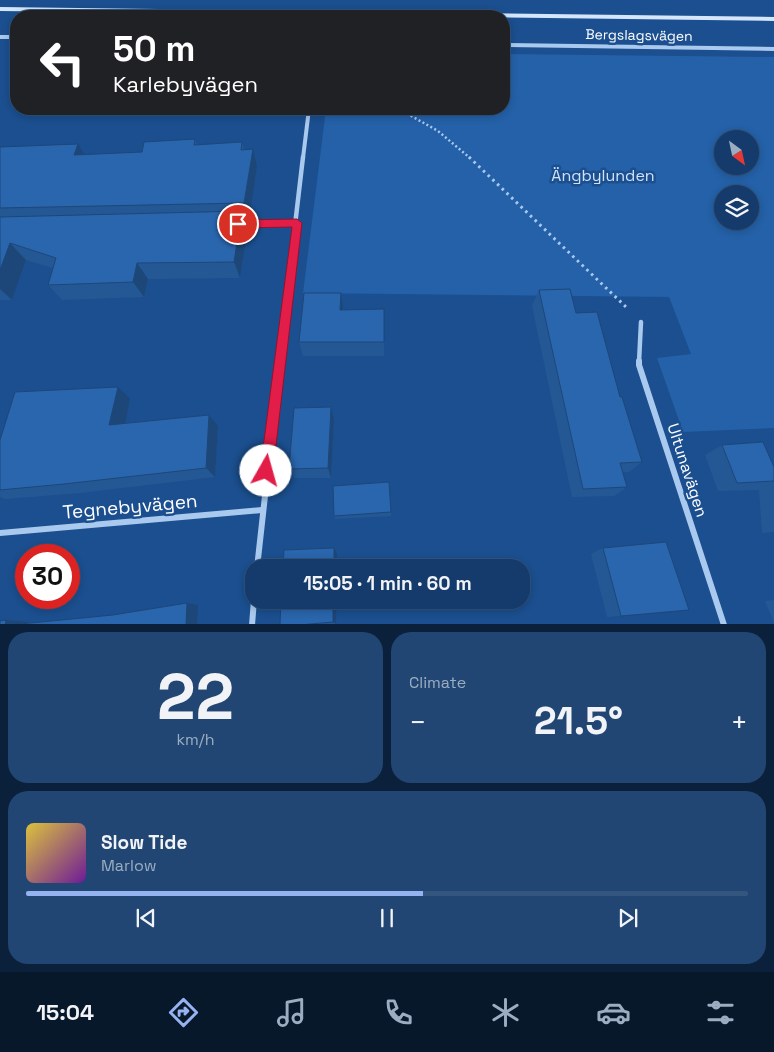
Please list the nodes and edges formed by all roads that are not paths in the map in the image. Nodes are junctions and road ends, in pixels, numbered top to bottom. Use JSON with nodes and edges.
{"nodes":[{"id":1,"x":0,"y":9,"type":"edge"},
{"id":2,"x":77,"y":10,"type":"edge"},
{"id":3,"x":510,"y":16,"type":"edge"},
{"id":4,"x":774,"y":19,"type":"edge"},
{"id":5,"x":510,"y":45,"type":"edge"},
{"id":6,"x":774,"y":49,"type":"edge"},
{"id":7,"x":308,"y":115,"type":"edge"},
{"id":8,"x":297,"y":223,"type":"junction"},
{"id":9,"x":238,"y":224,"type":"edge"},
{"id":10,"x":641,"y":322,"type":"road end"},
{"id":11,"x":262,"y":510,"type":"junction"},
{"id":12,"x":0,"y":533,"type":"edge"},
{"id":13,"x":258,"y":559,"type":"edge"},
{"id":14,"x":253,"y":609,"type":"edge"},
{"id":15,"x":252,"y":624,"type":"edge"},
{"id":16,"x":724,"y":624,"type":"edge"}],
"edges":[{"from":1,"to":2,"type":"main road","name":"Bergslagsvägen"},
{"from":3,"to":4,"type":"main road","name":"Bergslagsvägen"},
{"from":5,"to":6,"type":"street","name":"Bergslagsvägen"},
{"from":7,"to":8,"type":"street"},
{"from":8,"to":9,"type":"street"},
{"from":8,"to":11,"type":"street"},
{"from":10,"to":16,"type":"street","name":"Ultunavägen"},
{"from":11,"to":12,"type":"street","name":"Tegnebyvägen"},
{"from":11,"to":13,"type":"street"},
{"from":14,"to":15,"type":"street"}]}
